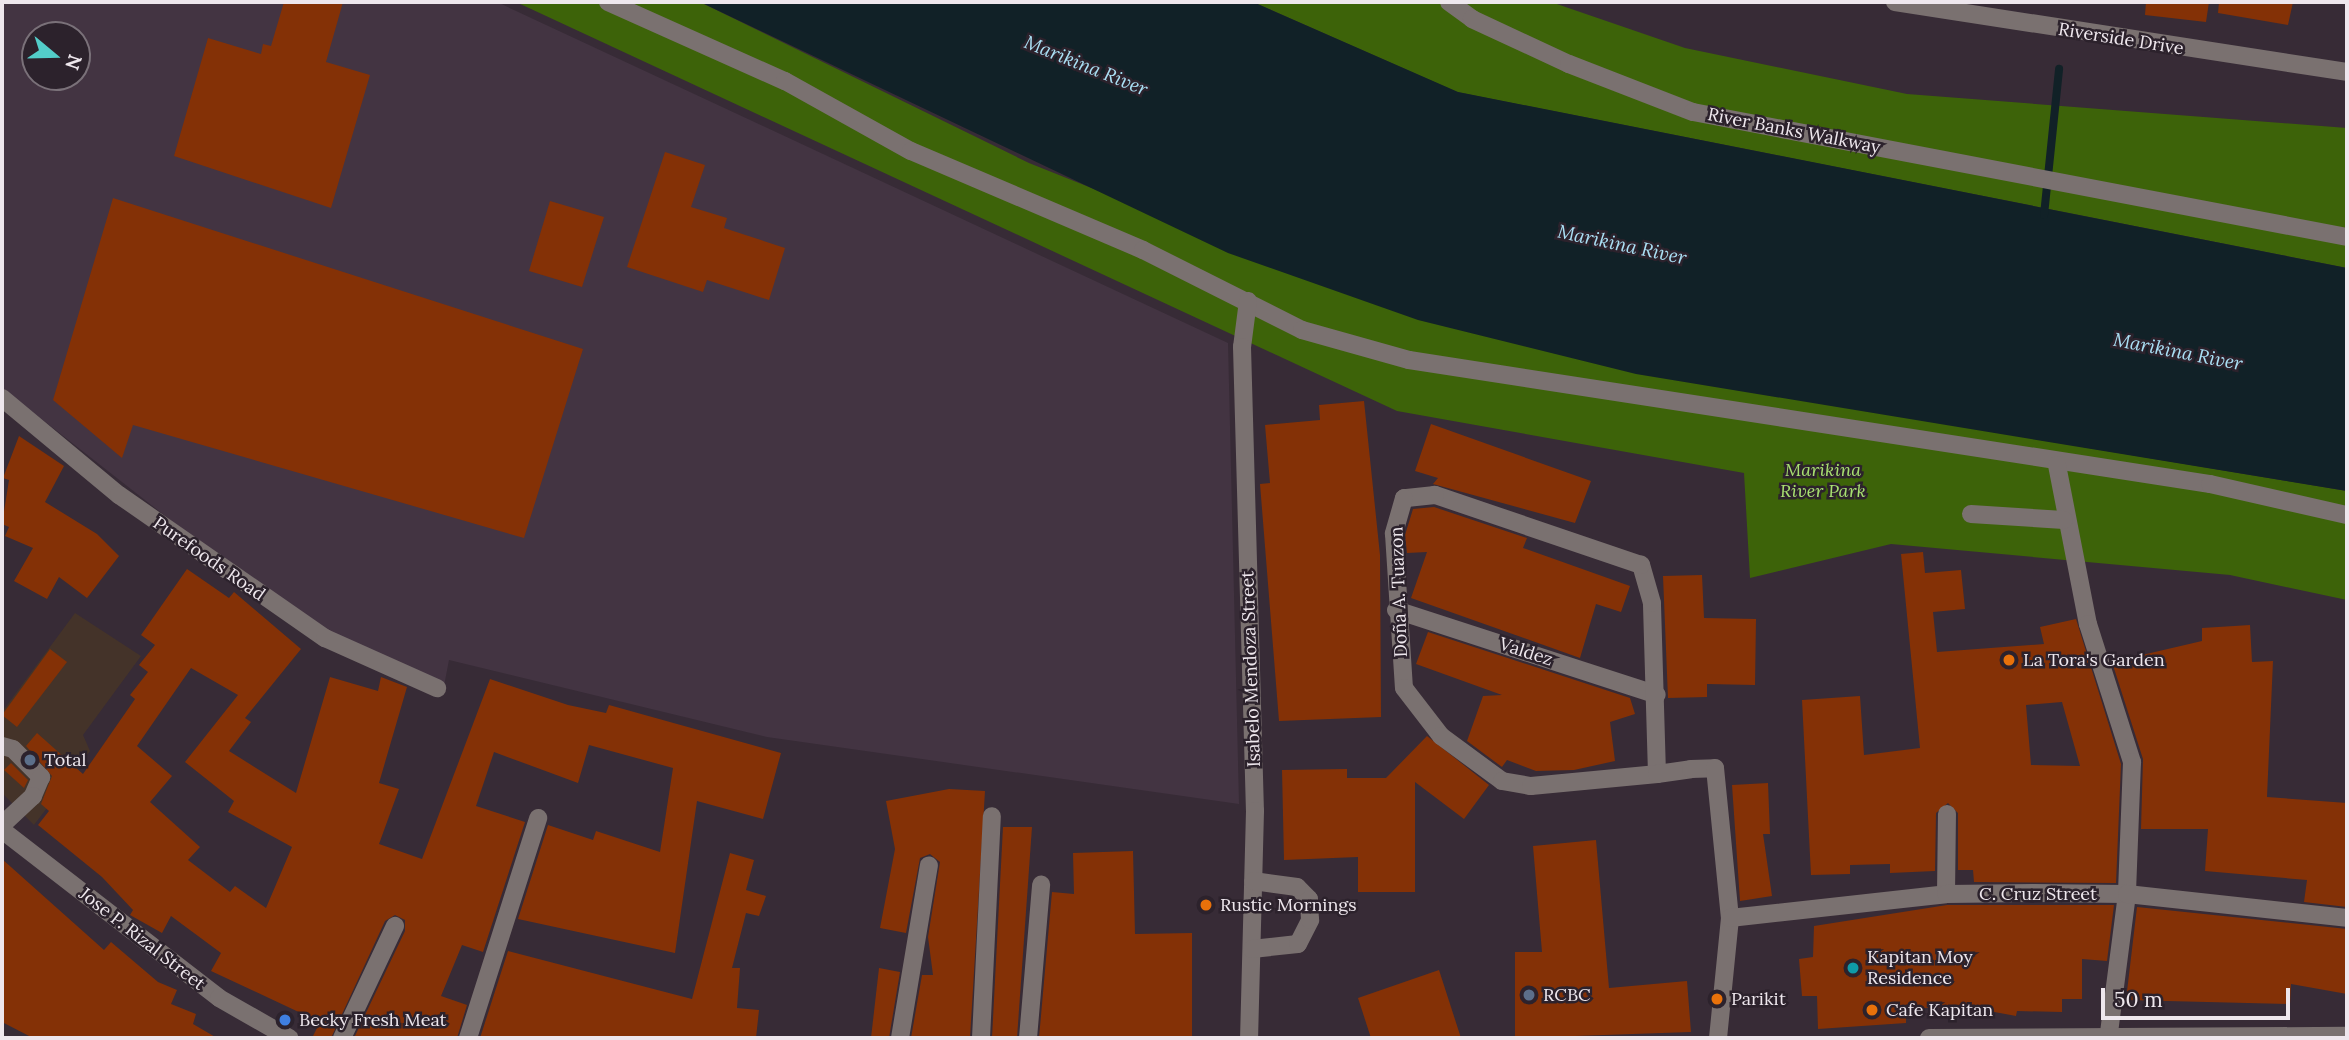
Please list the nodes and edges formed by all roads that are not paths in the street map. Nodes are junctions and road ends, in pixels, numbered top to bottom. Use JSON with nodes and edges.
{"nodes":[{"id":1,"x":608,"y":2,"type":"edge"},
{"id":2,"x":1449,"y":2,"type":"edge"},
{"id":3,"x":1895,"y":2,"type":"edge"},
{"id":4,"x":1934,"y":6,"type":"edge"},
{"id":5,"x":2347,"y":72,"type":"edge"},
{"id":6,"x":2347,"y":237,"type":"edge"},
{"id":7,"x":1248,"y":301,"type":"junction"},
{"id":8,"x":2,"y":398,"type":"edge"},
{"id":9,"x":2057,"y":465,"type":"junction"},
{"id":10,"x":1971,"y":514,"type":"dead end"},
{"id":11,"x":2347,"y":514,"type":"edge"},
{"id":12,"x":2064,"y":520,"type":"junction"},
{"id":13,"x":1396,"y":610,"type":"junction"},
{"id":14,"x":437,"y":688,"type":"dead end"},
{"id":15,"x":1657,"y":695,"type":"junction"},
{"id":16,"x":2,"y":746,"type":"edge"},
{"id":17,"x":1657,"y":774,"type":"junction"},
{"id":18,"x":1947,"y":814,"type":"dead end"},
{"id":19,"x":992,"y":816,"type":"dead end"},
{"id":20,"x":538,"y":818,"type":"dead end"},
{"id":21,"x":2,"y":827,"type":"edge"},
{"id":22,"x":929,"y":865,"type":"dead end"},
{"id":23,"x":1253,"y":881,"type":"junction"},
{"id":24,"x":1041,"y":885,"type":"dead end"},
{"id":25,"x":1946,"y":894,"type":"junction"},
{"id":26,"x":2126,"y":894,"type":"junction"},
{"id":27,"x":1730,"y":918,"type":"junction"},
{"id":28,"x":2347,"y":918,"type":"edge"},
{"id":29,"x":395,"y":926,"type":"dead end"},
{"id":30,"x":1252,"y":949,"type":"junction"},
{"id":31,"x":2109,"y":1032,"type":"junction"},
{"id":32,"x":2347,"y":1036,"type":"edge"},
{"id":33,"x":1951,"y":1037,"type":"edge"},
{"id":34,"x":289,"y":1038,"type":"edge"},
{"id":35,"x":342,"y":1038,"type":"edge"},
{"id":36,"x":468,"y":1038,"type":"edge"},
{"id":37,"x":900,"y":1038,"type":"edge"},
{"id":38,"x":981,"y":1038,"type":"edge"},
{"id":39,"x":1028,"y":1038,"type":"edge"},
{"id":40,"x":1250,"y":1038,"type":"edge"},
{"id":41,"x":1718,"y":1038,"type":"edge"},
{"id":42,"x":1929,"y":1038,"type":"edge"}],
"edges":[{"from":1,"to":7,"type":"street"},
{"from":2,"to":6,"type":"street","name":"River Banks Walkway"},
{"from":3,"to":4,"type":"street","name":"Riverside Drive"},
{"from":4,"to":5,"type":"street","name":"Riverside Drive"},
{"from":7,"to":9,"type":"street"},
{"from":7,"to":23,"type":"street","name":"Isabelo Mendoza Street"},
{"from":8,"to":14,"type":"street","name":"Purefoods Road"},
{"from":9,"to":11,"type":"street"},
{"from":9,"to":12,"type":"street"},
{"from":10,"to":12,"type":"street"},
{"from":12,"to":26,"type":"street"},
{"from":13,"to":15,"type":"street","name":"Valdez"},
{"from":13,"to":15,"type":"street","name":"Doña A. Tuazon"},
{"from":13,"to":17,"type":"street","name":"Doña A. Tuazon"},
{"from":15,"to":17,"type":"street","name":"Doña A. Tuazon"},
{"from":16,"to":21,"type":"street"},
{"from":17,"to":27,"type":"street","name":"Doña A. Tuazon"},
{"from":18,"to":25,"type":"street"},
{"from":19,"to":38,"type":"street"},
{"from":20,"to":36,"type":"street"},
{"from":21,"to":34,"type":"street","name":"Jose P. Rizal Street"},
{"from":22,"to":37,"type":"street"},
{"from":23,"to":30,"type":"street","name":"Isabelo Mendoza Street"},
{"from":23,"to":30,"type":"street"},
{"from":24,"to":39,"type":"street"},
{"from":25,"to":26,"type":"street","name":"C. Cruz Street"},
{"from":25,"to":27,"type":"street","name":"C. Cruz Street"},
{"from":26,"to":28,"type":"street","name":"C. Cruz Street"},
{"from":26,"to":31,"type":"street"},
{"from":27,"to":41,"type":"street"},
{"from":29,"to":35,"type":"street"},
{"from":30,"to":40,"type":"street","name":"Isabelo Mendoza Street"},
{"from":31,"to":32,"type":"street"},
{"from":31,"to":33,"type":"street"},
{"from":33,"to":42,"type":"street"}]}
